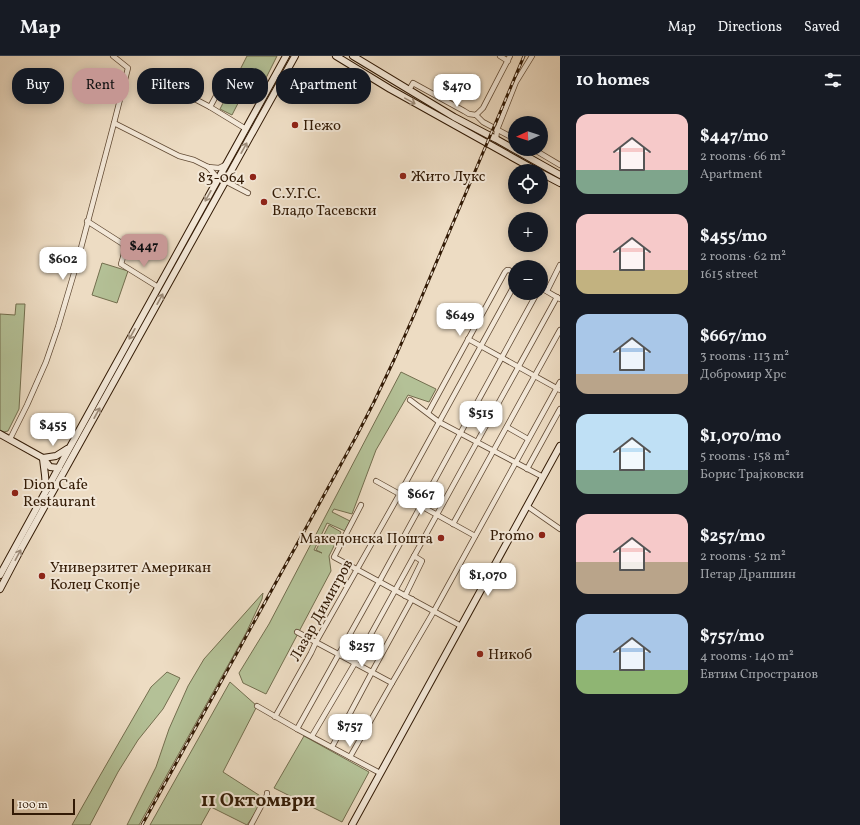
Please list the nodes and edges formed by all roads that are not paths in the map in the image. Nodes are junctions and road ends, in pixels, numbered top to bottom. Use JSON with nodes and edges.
{"nodes":[{"id":1,"x":113,"y":56,"type":"edge"},
{"id":2,"x":296,"y":56,"type":"edge"},
{"id":3,"x":336,"y":56,"type":"edge"},
{"id":4,"x":353,"y":56,"type":"edge"},
{"id":5,"x":500,"y":56,"type":"edge"},
{"id":6,"x":532,"y":56,"type":"edge"},
{"id":7,"x":285,"y":57,"type":"edge"},
{"id":8,"x":509,"y":58,"type":"edge"},
{"id":9,"x":409,"y":90,"type":"junction"},
{"id":10,"x":203,"y":104,"type":"edge"},
{"id":11,"x":212,"y":104,"type":"edge"},
{"id":12,"x":210,"y":108,"type":"junction"},
{"id":13,"x":476,"y":114,"type":"junction"},
{"id":14,"x":114,"y":122,"type":"junction"},
{"id":15,"x":246,"y":129,"type":"junction"},
{"id":16,"x":497,"y":130,"type":"junction"},
{"id":17,"x":508,"y":136,"type":"edge"},
{"id":18,"x":496,"y":139,"type":"junction"},
{"id":19,"x":545,"y":156,"type":"edge"},
{"id":20,"x":524,"y":164,"type":"edge"},
{"id":21,"x":226,"y":165,"type":"junction"},
{"id":22,"x":560,"y":165,"type":"edge"},
{"id":23,"x":208,"y":167,"type":"junction"},
{"id":24,"x":560,"y":175,"type":"edge"},
{"id":25,"x":548,"y":177,"type":"edge"},
{"id":26,"x":225,"y":181,"type":"junction"},
{"id":27,"x":216,"y":182,"type":"junction"},
{"id":28,"x":560,"y":183,"type":"edge"},
{"id":29,"x":248,"y":193,"type":"dead end"},
{"id":30,"x":87,"y":221,"type":"junction"},
{"id":31,"x":560,"y":265,"type":"edge"},
{"id":32,"x":508,"y":270,"type":"edge"},
{"id":33,"x":158,"y":287,"type":"junction"},
{"id":34,"x":548,"y":289,"type":"edge"},
{"id":35,"x":548,"y":292,"type":"edge"},
{"id":36,"x":508,"y":296,"type":"edge"},
{"id":37,"x":558,"y":298,"type":"edge"},
{"id":38,"x":533,"y":300,"type":"edge"},
{"id":39,"x":560,"y":330,"type":"edge"},
{"id":40,"x":468,"y":339,"type":"junction"},
{"id":41,"x":480,"y":346,"type":"junction"},
{"id":42,"x":502,"y":358,"type":"junction"},
{"id":43,"x":518,"y":367,"type":"junction"},
{"id":44,"x":535,"y":376,"type":"junction"},
{"id":45,"x":560,"y":382,"type":"edge"},
{"id":46,"x":558,"y":389,"type":"edge"},
{"id":47,"x":410,"y":400,"type":"dead end"},
{"id":48,"x":560,"y":409,"type":"edge"},
{"id":49,"x":428,"y":413,"type":"junction"},
{"id":50,"x":439,"y":422,"type":"junction"},
{"id":51,"x":506,"y":427,"type":"junction"},
{"id":52,"x":461,"y":433,"type":"junction"},
{"id":53,"x":0,"y":434,"type":"edge"},
{"id":54,"x":10,"y":439,"type":"junction"},
{"id":55,"x":528,"y":439,"type":"junction"},
{"id":56,"x":477,"y":442,"type":"junction"},
{"id":57,"x":560,"y":446,"type":"edge"},
{"id":58,"x":68,"y":449,"type":"junction"},
{"id":59,"x":494,"y":451,"type":"junction"},
{"id":60,"x":43,"y":458,"type":"junction"},
{"id":61,"x":515,"y":462,"type":"junction"},
{"id":62,"x":59,"y":468,"type":"junction"},
{"id":63,"x":527,"y":469,"type":"junction"},
{"id":64,"x":65,"y":471,"type":"junction"},
{"id":65,"x":543,"y":477,"type":"junction"},
{"id":66,"x":376,"y":481,"type":"dead end"},
{"id":67,"x":46,"y":490,"type":"junction"},
{"id":68,"x":399,"y":494,"type":"junction"},
{"id":69,"x":361,"y":505,"type":"dead end"},
{"id":70,"x":420,"y":506,"type":"junction"},
{"id":71,"x":527,"y":506,"type":"junction"},
{"id":72,"x":436,"y":515,"type":"junction"},
{"id":73,"x":453,"y":524,"type":"junction"},
{"id":74,"x":560,"y":528,"type":"edge"},
{"id":75,"x":475,"y":536,"type":"junction"},
{"id":76,"x":414,"y":556,"type":"junction"},
{"id":77,"x":357,"y":569,"type":"junction"},
{"id":78,"x":0,"y":575,"type":"edge"},
{"id":79,"x":380,"y":582,"type":"junction"},
{"id":80,"x":0,"y":589,"type":"edge"},
{"id":81,"x":395,"y":590,"type":"junction"},
{"id":82,"x":405,"y":596,"type":"junction"},
{"id":83,"x":412,"y":599,"type":"junction"},
{"id":84,"x":434,"y":611,"type":"junction"},
{"id":85,"x":461,"y":626,"type":"junction"},
{"id":86,"x":297,"y":632,"type":"dead end"},
{"id":87,"x":316,"y":642,"type":"junction"},
{"id":88,"x":339,"y":654,"type":"junction"},
{"id":89,"x":355,"y":663,"type":"junction"},
{"id":90,"x":372,"y":672,"type":"junction"},
{"id":91,"x":392,"y":683,"type":"junction"},
{"id":92,"x":257,"y":706,"type":"dead end"},
{"id":93,"x":275,"y":716,"type":"junction"},
{"id":94,"x":297,"y":729,"type":"junction"},
{"id":95,"x":312,"y":736,"type":"junction"},
{"id":96,"x":332,"y":748,"type":"junction"},
{"id":97,"x":350,"y":757,"type":"junction"},
{"id":98,"x":380,"y":773,"type":"junction"},
{"id":99,"x":267,"y":793,"type":"dead end"},
{"id":100,"x":251,"y":825,"type":"edge"},
{"id":101,"x":352,"y":825,"type":"edge"}],
"edges":[{"from":1,"to":14,"type":"street"},
{"from":26,"to":2,"type":"street","one_way":true},
{"from":3,"to":20,"type":"street","one_way":true},
{"from":4,"to":9,"type":"street"},
{"from":5,"to":8,"type":"street"},
{"from":6,"to":16,"type":"street"},
{"from":7,"to":15,"type":"street"},
{"from":8,"to":13,"type":"street"},
{"from":9,"to":13,"type":"street"},
{"from":9,"to":18,"type":"street"},
{"from":10,"to":12,"type":"street"},
{"from":11,"to":12,"type":"street"},
{"from":12,"to":15,"type":"street"},
{"from":13,"to":16,"type":"street"},
{"from":14,"to":23,"type":"street"},
{"from":14,"to":30,"type":"street"},
{"from":15,"to":21,"type":"street"},
{"from":16,"to":17,"type":"street"},
{"from":16,"to":18,"type":"street"},
{"from":18,"to":24,"type":"street"},
{"from":19,"to":22,"type":"street"},
{"from":21,"to":23,"type":"street"},
{"from":21,"to":27,"type":"street"},
{"from":23,"to":27,"type":"street"},
{"from":25,"to":28,"type":"street"},
{"from":26,"to":29,"type":"street"},
{"from":64,"to":26,"type":"street","one_way":true},
{"from":27,"to":33,"type":"street","one_way":true},
{"from":30,"to":33,"type":"street"},
{"from":30,"to":54,"type":"street"},
{"from":31,"to":34,"type":"street"},
{"from":32,"to":40,"type":"street"},
{"from":33,"to":58,"type":"street","one_way":true},
{"from":35,"to":37,"type":"street"},
{"from":36,"to":41,"type":"street","name":"Лазар Димитров"},
{"from":37,"to":43,"type":"street"},
{"from":38,"to":42,"type":"street"},
{"from":39,"to":44,"type":"street"},
{"from":40,"to":41,"type":"street"},
{"from":40,"to":49,"type":"street"},
{"from":41,"to":42,"type":"street"},
{"from":41,"to":50,"type":"street","name":"Лазар Димитров"},
{"from":42,"to":43,"type":"street"},
{"from":42,"to":52,"type":"street"},
{"from":43,"to":44,"type":"street"},
{"from":43,"to":56,"type":"street"},
{"from":44,"to":46,"type":"street"},
{"from":44,"to":51,"type":"street"},
{"from":45,"to":46,"type":"street"},
{"from":46,"to":55,"type":"street"},
{"from":47,"to":49,"type":"street"},
{"from":48,"to":63,"type":"street"},
{"from":49,"to":50,"type":"street"},
{"from":50,"to":52,"type":"street"},
{"from":50,"to":68,"type":"street","name":"Лазар Димитров"},
{"from":51,"to":55,"type":"street"},
{"from":51,"to":59,"type":"street"},
{"from":52,"to":56,"type":"street"},
{"from":52,"to":70,"type":"street"},
{"from":53,"to":54,"type":"street"},
{"from":54,"to":60,"type":"street"},
{"from":55,"to":61,"type":"street"},
{"from":56,"to":59,"type":"street"},
{"from":56,"to":72,"type":"street"},
{"from":57,"to":65,"type":"street"},
{"from":58,"to":60,"type":"street"},
{"from":58,"to":62,"type":"street"},
{"from":59,"to":61,"type":"street"},
{"from":59,"to":73,"type":"street"},
{"from":60,"to":62,"type":"street"},
{"from":60,"to":67,"type":"street"},
{"from":61,"to":63,"type":"street"},
{"from":61,"to":75,"type":"street"},
{"from":62,"to":64,"type":"street"},
{"from":62,"to":67,"type":"street"},
{"from":63,"to":65,"type":"street"},
{"from":80,"to":64,"type":"street","one_way":true},
{"from":65,"to":71,"type":"street"},
{"from":66,"to":68,"type":"street"},
{"from":67,"to":78,"type":"street"},
{"from":68,"to":70,"type":"street"},
{"from":68,"to":77,"type":"street","name":"Лазар Димитров"},
{"from":69,"to":77,"type":"street"},
{"from":70,"to":72,"type":"street"},
{"from":70,"to":79,"type":"street"},
{"from":71,"to":74,"type":"street"},
{"from":71,"to":85,"type":"street"},
{"from":72,"to":73,"type":"street"},
{"from":72,"to":76,"type":"street"},
{"from":73,"to":75,"type":"street"},
{"from":75,"to":84,"type":"street"},
{"from":76,"to":81,"type":"street"},
{"from":76,"to":82,"type":"street"},
{"from":77,"to":79,"type":"street"},
{"from":77,"to":87,"type":"street","name":"Лазар Димитров"},
{"from":79,"to":81,"type":"street"},
{"from":79,"to":88,"type":"street"},
{"from":81,"to":82,"type":"street"},
{"from":81,"to":89,"type":"street"},
{"from":82,"to":83,"type":"street"},
{"from":83,"to":84,"type":"street"},
{"from":83,"to":90,"type":"street"},
{"from":84,"to":85,"type":"street"},
{"from":84,"to":91,"type":"street"},
{"from":85,"to":98,"type":"street"},
{"from":86,"to":87,"type":"street"},
{"from":87,"to":88,"type":"street"},
{"from":87,"to":93,"type":"street","name":"Лазар Димитров"},
{"from":88,"to":89,"type":"street"},
{"from":88,"to":94,"type":"street"},
{"from":89,"to":90,"type":"street"},
{"from":89,"to":95,"type":"street"},
{"from":90,"to":91,"type":"street"},
{"from":90,"to":96,"type":"street"},
{"from":91,"to":97,"type":"street"},
{"from":92,"to":93,"type":"street"},
{"from":93,"to":94,"type":"street"},
{"from":94,"to":95,"type":"street"},
{"from":95,"to":96,"type":"street"},
{"from":96,"to":97,"type":"street"},
{"from":97,"to":98,"type":"street"},
{"from":98,"to":101,"type":"street"},
{"from":99,"to":100,"type":"street"}]}
